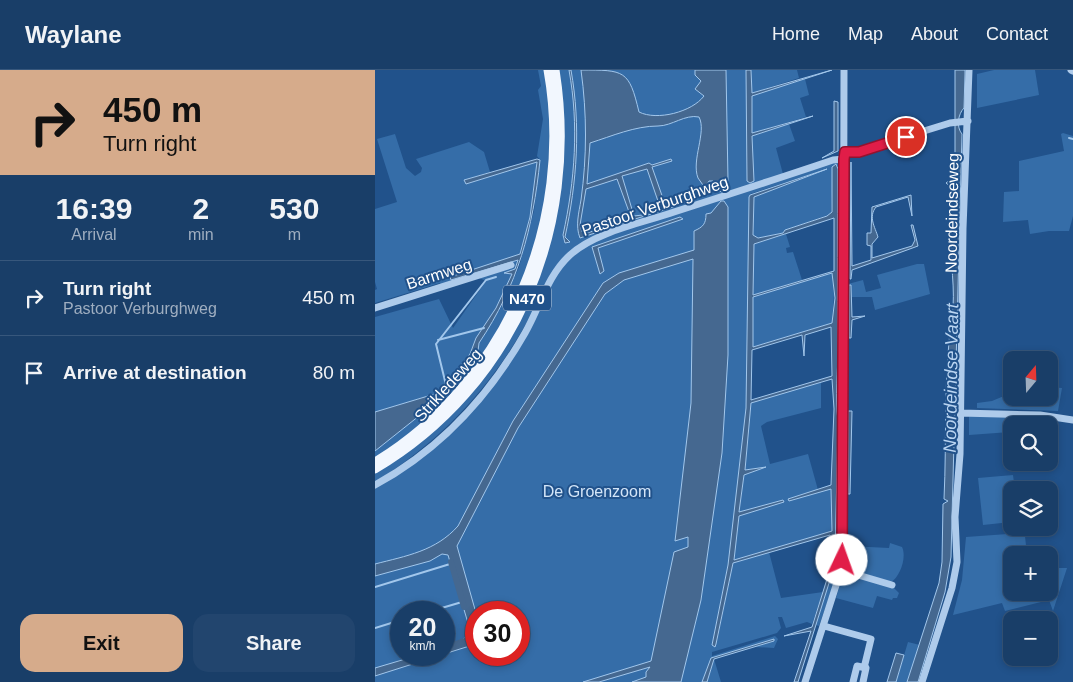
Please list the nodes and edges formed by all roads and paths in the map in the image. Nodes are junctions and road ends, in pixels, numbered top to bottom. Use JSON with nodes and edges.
{"nodes":[{"id":1,"x":548,"y":70,"type":"edge"},
{"id":2,"x":555,"y":70,"type":"edge"},
{"id":3,"x":844,"y":70,"type":"edge"},
{"id":4,"x":972,"y":71,"type":"edge"},
{"id":5,"x":968,"y":121,"type":"junction"},
{"id":6,"x":845,"y":155,"type":"junction"},
{"id":7,"x":511,"y":265,"type":"dead end"},
{"id":8,"x":375,"y":308,"type":"edge"},
{"id":9,"x":961,"y":412,"type":"junction"},
{"id":10,"x":1073,"y":420,"type":"edge"},
{"id":11,"x":375,"y":462,"type":"edge"},
{"id":12,"x":375,"y":470,"type":"edge"},
{"id":13,"x":375,"y":485,"type":"edge"},
{"id":14,"x":841,"y":570,"type":"junction"},
{"id":15,"x":892,"y":585,"type":"dead end"},
{"id":16,"x":824,"y":626,"type":"junction"},
{"id":17,"x":864,"y":668,"type":"junction"},
{"id":18,"x":805,"y":682,"type":"edge"},
{"id":19,"x":853,"y":682,"type":"edge"},
{"id":20,"x":863,"y":682,"type":"edge"},
{"id":21,"x":923,"y":682,"type":"edge"}],
"edges":[{"from":1,"to":11,"type":"main road","name":"Strikledeweg","number":"N470"},
{"from":2,"to":12,"type":"main road","name":"Strikledeweg","number":"N470"},
{"from":3,"to":6,"type":"street"},
{"from":4,"to":5,"type":"street","name":"Noordeindseweg"},
{"from":5,"to":6,"type":"street","name":"Pastoor Verburghweg"},
{"from":5,"to":9,"type":"street","name":"Noordeindseweg"},
{"from":6,"to":13,"type":"street","name":"Pastoor Verburghweg"},
{"from":6,"to":14,"type":"street"},
{"from":7,"to":8,"type":"street","name":"Barmweg"},
{"from":9,"to":10,"type":"street"},
{"from":9,"to":21,"type":"street","name":"Noordeindseweg"},
{"from":14,"to":15,"type":"street"},
{"from":14,"to":16,"type":"street"},
{"from":16,"to":17,"type":"street"},
{"from":16,"to":18,"type":"street"},
{"from":17,"to":19,"type":"street"},
{"from":17,"to":20,"type":"street"}]}
